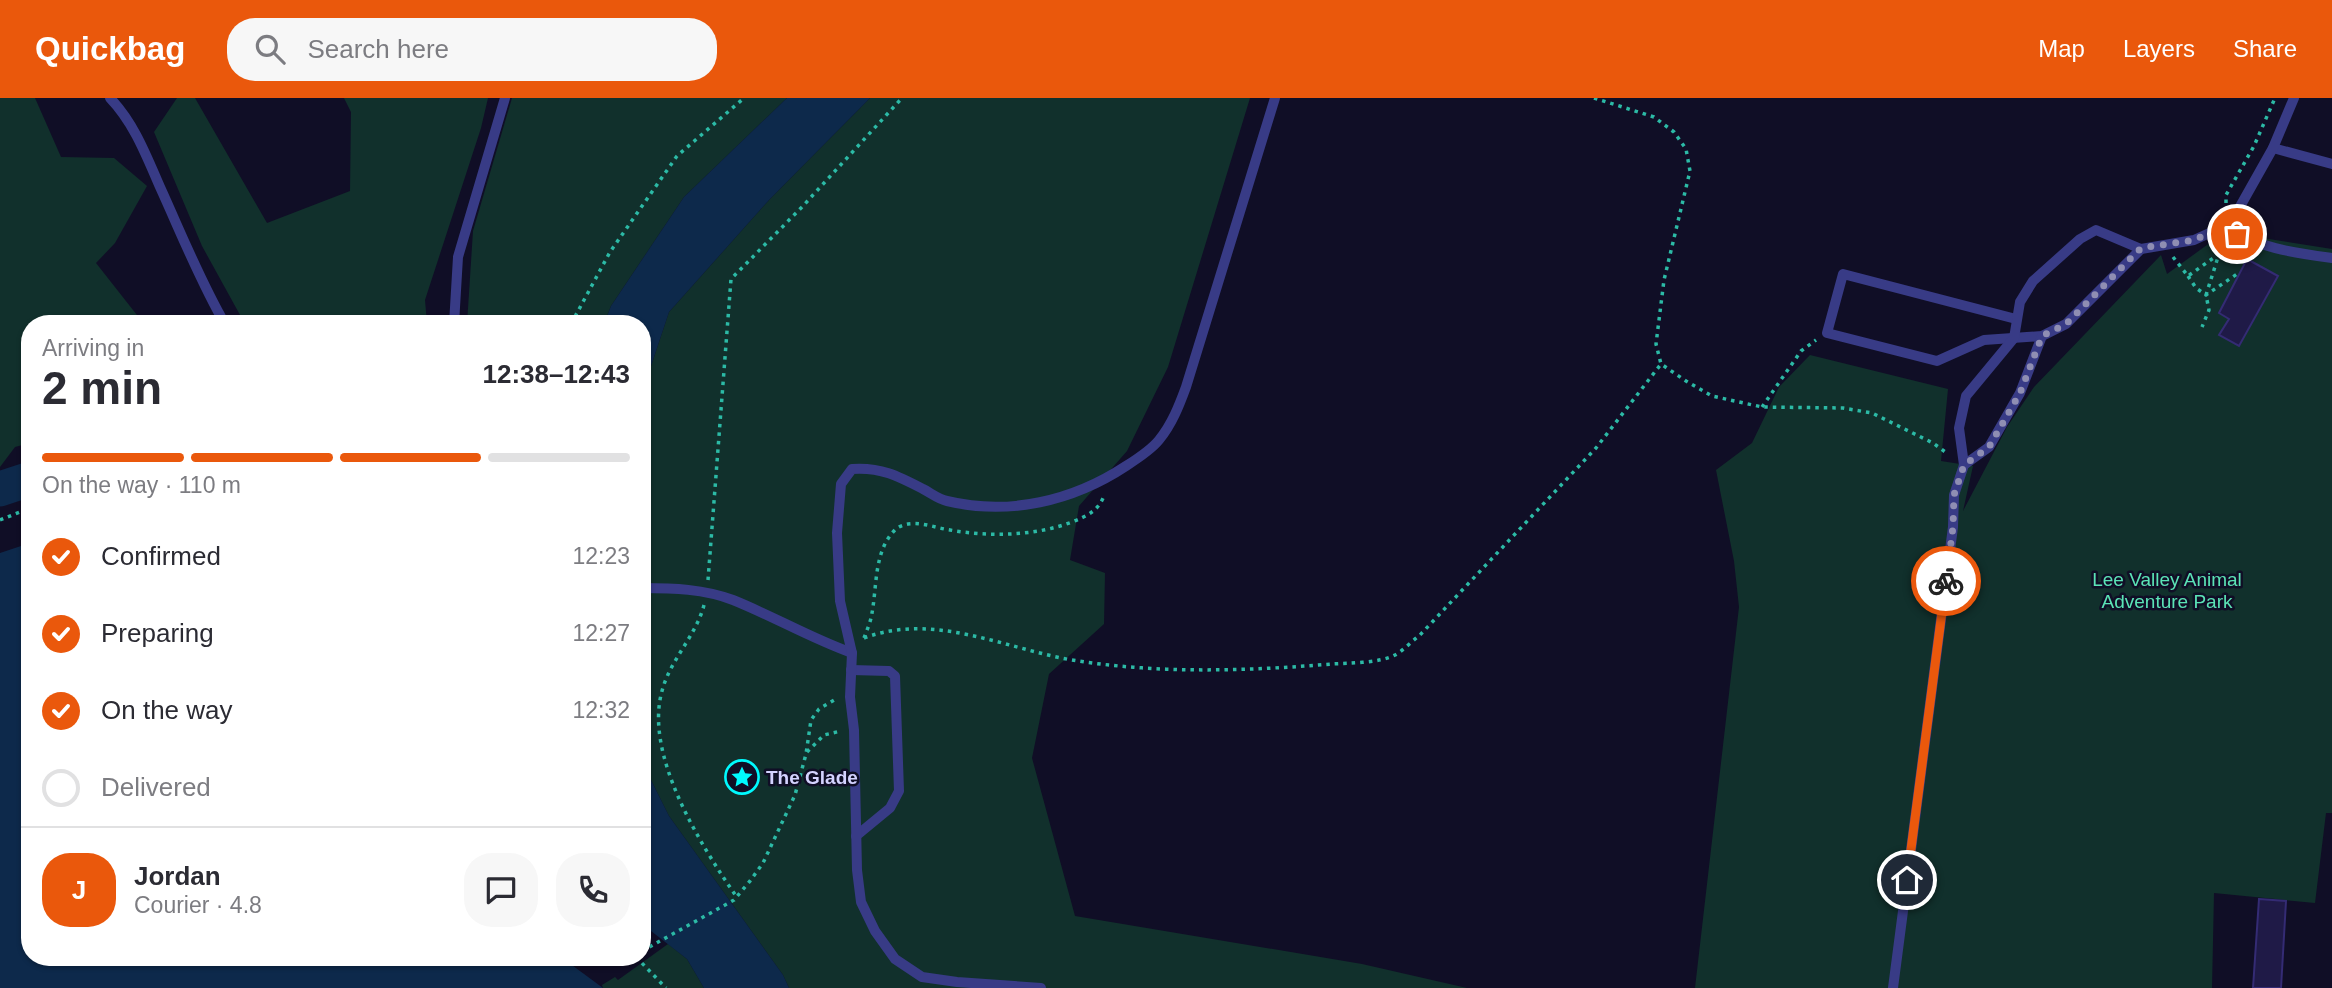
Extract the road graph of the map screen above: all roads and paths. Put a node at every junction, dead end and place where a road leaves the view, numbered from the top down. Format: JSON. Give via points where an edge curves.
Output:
{"nodes":[{"id":1,"x":110,"y":98,"type":"edge"},
{"id":2,"x":505,"y":98,"type":"edge"},
{"id":3,"x":744,"y":98,"type":"edge"},
{"id":4,"x":902,"y":98,"type":"edge"},
{"id":5,"x":1275,"y":98,"type":"edge"},
{"id":6,"x":1594,"y":98,"type":"edge"},
{"id":7,"x":2276,"y":98,"type":"edge"},
{"id":8,"x":2294,"y":98,"type":"edge"},
{"id":9,"x":2273,"y":148,"type":"junction"},
{"id":10,"x":2332,"y":164,"type":"edge"},
{"id":11,"x":2225,"y":226,"type":"junction"},
{"id":12,"x":2163,"y":245,"type":"junction"},
{"id":13,"x":2141,"y":248,"type":"junction"},
{"id":14,"x":2332,"y":258,"type":"edge"},
{"id":15,"x":2240,"y":272,"type":"dead end"},
{"id":16,"x":2188,"y":276,"type":"junction"},
{"id":17,"x":2206,"y":295,"type":"junction"},
{"id":18,"x":220,"y":315,"type":"edge"},
{"id":19,"x":455,"y":315,"type":"edge"},
{"id":20,"x":575,"y":315,"type":"edge"},
{"id":21,"x":2016,"y":318,"type":"junction"},
{"id":22,"x":2202,"y":327,"type":"dead end"},
{"id":23,"x":1827,"y":333,"type":"junction"},
{"id":24,"x":2042,"y":336,"type":"junction"},
{"id":25,"x":2014,"y":338,"type":"junction"},
{"id":26,"x":1661,"y":363,"type":"junction"},
{"id":27,"x":1762,"y":407,"type":"junction"},
{"id":28,"x":1964,"y":465,"type":"junction"},
{"id":29,"x":1111,"y":476,"type":"junction"},
{"id":30,"x":21,"y":513,"type":"edge"},
{"id":31,"x":0,"y":520,"type":"edge"},
{"id":32,"x":651,"y":588,"type":"edge"},
{"id":33,"x":707,"y":593,"type":"junction"},
{"id":34,"x":852,"y":653,"type":"junction"},
{"id":35,"x":851,"y":670,"type":"junction"},
{"id":36,"x":850,"y":697,"type":"junction"},
{"id":37,"x":854,"y":730,"type":"junction"},
{"id":38,"x":806,"y":754,"type":"junction"},
{"id":39,"x":856,"y":836,"type":"junction"},
{"id":40,"x":735,"y":898,"type":"junction"},
{"id":41,"x":651,"y":946,"type":"edge"},
{"id":42,"x":645,"y":966,"type":"edge"},
{"id":43,"x":666,"y":988,"type":"edge"},
{"id":44,"x":1041,"y":988,"type":"edge"},
{"id":45,"x":1893,"y":988,"type":"edge"}],
"edges":[{"from":1,"to":18,"type":"lane","via":[[141,142]]},
{"from":2,"to":19,"type":"lane","via":[[458,257]]},
{"from":3,"to":20,"type":"path","via":[[677,156],[610,252]]},
{"from":4,"to":33,"type":"path","via":[[731,279]]},
{"from":5,"to":29,"type":"lane","via":[[1175,415],[1159,441]]},
{"from":6,"to":26,"type":"path","via":[[1654,117],[1674,132],[1686,149],[1690,171],[1664,280],[1656,344]]},
{"from":7,"to":11,"type":"path","via":[[2226,195]]},
{"from":8,"to":9,"type":"lane"},
{"from":9,"to":10,"type":"lane"},
{"from":9,"to":11,"type":"lane"},
{"from":11,"to":12,"type":"lane","via":[[2194,240]]},
{"from":11,"to":14,"type":"lane","via":[[2284,251]]},
{"from":12,"to":13,"type":"lane"},
{"from":12,"to":16,"type":"path"},
{"from":13,"to":21,"type":"lane","via":[[2096,230],[2033,281]]},
{"from":13,"to":24,"type":"lane","via":[[2066,324]]},
{"from":15,"to":17,"type":"path"},
{"from":16,"to":17,"type":"path"},
{"from":16,"to":17,"type":"path","via":[[2219,254]]},
{"from":17,"to":22,"type":"path","via":[[2209,310]]},
{"from":21,"to":23,"type":"lane","via":[[1843,274]]},
{"from":21,"to":25,"type":"lane"},
{"from":23,"to":25,"type":"lane","via":[[1937,361],[1984,340]]},
{"from":23,"to":27,"type":"path","via":[[1801,351]]},
{"from":24,"to":25,"type":"lane"},
{"from":24,"to":28,"type":"lane","via":[[2020,393],[1989,447]]},
{"from":25,"to":28,"type":"lane","via":[[1966,396],[1959,428]]},
{"from":26,"to":27,"type":"path","via":[[1712,396]]},
{"from":26,"to":29,"type":"path","via":[[1596,448],[1420,635],[1394,656],[1264,670],[1134,668],[1072,660],[960,631],[932,628],[864,638],[883,548],[896,528],[923,524],[983,534],[1050,529],[1088,516],[1099,507]]},
{"from":27,"to":28,"type":"path","via":[[1872,413],[1933,443]]},
{"from":28,"to":45,"type":"lane","via":[[1954,495]]},
{"from":29,"to":34,"type":"lane","via":[[1058,499],[1003,507],[942,500],[898,476],[873,468],[852,469],[841,484],[837,533],[840,601]]},
{"from":30,"to":31,"type":"path"},
{"from":32,"to":33,"type":"lane"},
{"from":33,"to":34,"type":"lane","via":[[732,599]]},
{"from":33,"to":40,"type":"path","via":[[699,622],[663,687],[658,710],[660,739],[682,802]]},
{"from":34,"to":35,"type":"lane"},
{"from":35,"to":36,"type":"lane"},
{"from":35,"to":39,"type":"lane","via":[[889,671],[895,676],[899,791],[890,808]]},
{"from":36,"to":37,"type":"lane"},
{"from":36,"to":38,"type":"path","via":[[831,700],[818,709],[811,720]]},
{"from":37,"to":38,"type":"path","via":[[824,735]]},
{"from":37,"to":39,"type":"lane"},
{"from":38,"to":40,"type":"path","via":[[795,795],[774,842]]},
{"from":39,"to":44,"type":"lane","via":[[861,902],[895,959],[922,977]]},
{"from":40,"to":41,"type":"path"},
{"from":42,"to":43,"type":"path"}]}
